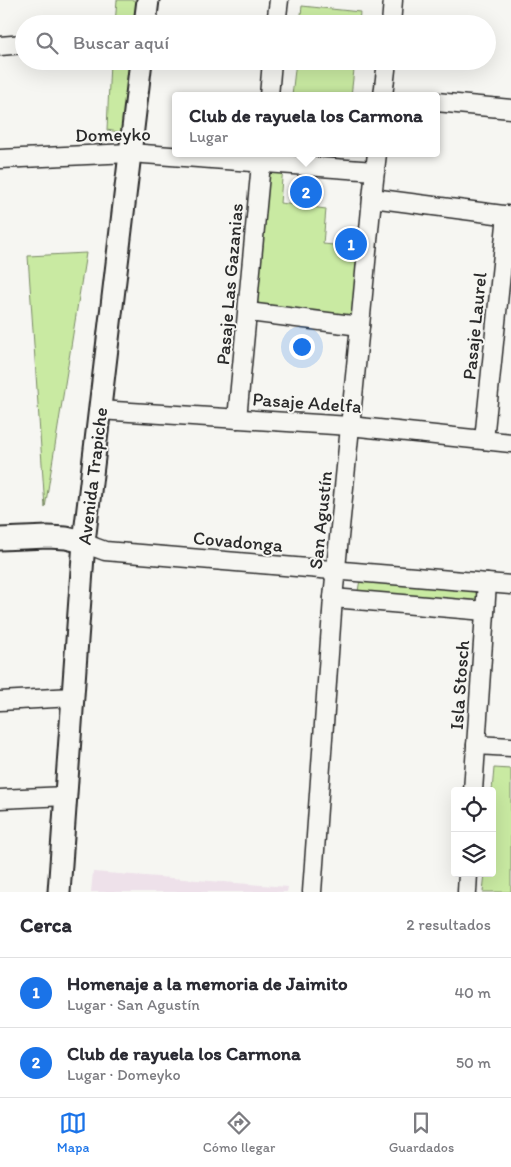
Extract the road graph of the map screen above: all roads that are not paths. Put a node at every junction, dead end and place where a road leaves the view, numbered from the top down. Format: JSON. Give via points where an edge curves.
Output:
{"nodes":[{"id":1,"x":148,"y":0,"type":"edge"},
{"id":2,"x":279,"y":0,"type":"edge"},
{"id":3,"x":393,"y":0,"type":"edge"},
{"id":4,"x":146,"y":15,"type":"edge"},
{"id":5,"x":277,"y":15,"type":"edge"},
{"id":6,"x":392,"y":15,"type":"edge"},
{"id":7,"x":15,"y":45,"type":"edge"},
{"id":8,"x":0,"y":46,"type":"edge"},
{"id":9,"x":140,"y":70,"type":"edge"},
{"id":10,"x":271,"y":70,"type":"edge"},
{"id":11,"x":386,"y":70,"type":"edge"},
{"id":12,"x":269,"y":92,"type":"edge"},
{"id":13,"x":383,"y":92,"type":"edge"},
{"id":14,"x":440,"y":102,"type":"edge"},
{"id":15,"x":511,"y":105,"type":"edge"},
{"id":16,"x":511,"y":109,"type":"edge"},
{"id":17,"x":130,"y":153,"type":"junction"},
{"id":18,"x":172,"y":155,"type":"edge"},
{"id":19,"x":236,"y":157,"type":"edge"},
{"id":20,"x":262,"y":158,"type":"edge"},
{"id":21,"x":0,"y":159,"type":"edge"},
{"id":22,"x":376,"y":162,"type":"edge"},
{"id":23,"x":372,"y":198,"type":"junction"},
{"id":24,"x":509,"y":216,"type":"edge"},
{"id":25,"x":248,"y":312,"type":"junction"},
{"id":26,"x":360,"y":326,"type":"junction"},
{"id":27,"x":99,"y":410,"type":"junction"},
{"id":28,"x":237,"y":419,"type":"junction"},
{"id":29,"x":350,"y":426,"type":"junction"},
{"id":30,"x":484,"y":440,"type":"junction"},
{"id":31,"x":511,"y":443,"type":"edge"},
{"id":32,"x":0,"y":539,"type":"edge"},
{"id":33,"x":84,"y":542,"type":"junction"},
{"id":34,"x":336,"y":570,"type":"junction"},
{"id":35,"x":487,"y":583,"type":"junction"},
{"id":36,"x":511,"y":585,"type":"edge"},
{"id":37,"x":333,"y":598,"type":"junction"},
{"id":38,"x":485,"y":610,"type":"junction"},
{"id":39,"x":73,"y":697,"type":"junction"},
{"id":40,"x":0,"y":701,"type":"edge"},
{"id":41,"x":476,"y":745,"type":"junction"},
{"id":42,"x":511,"y":747,"type":"edge"},
{"id":43,"x":473,"y":787,"type":"edge"},
{"id":44,"x":66,"y":796,"type":"junction"},
{"id":45,"x":0,"y":799,"type":"edge"},
{"id":46,"x":468,"y":877,"type":"edge"},
{"id":47,"x":59,"y":892,"type":"edge"},
{"id":48,"x":312,"y":892,"type":"edge"},
{"id":49,"x":466,"y":892,"type":"edge"}],
"edges":[{"from":1,"to":4,"type":"street"},
{"from":2,"to":5,"type":"street"},
{"from":3,"to":6,"type":"street"},
{"from":7,"to":8,"type":"street"},
{"from":9,"to":17,"type":"street","name":"Avenida Trapiche"},
{"from":10,"to":12,"type":"street"},
{"from":11,"to":13,"type":"street"},
{"from":14,"to":16,"type":"street"},
{"from":15,"to":16,"type":"street"},
{"from":17,"to":18,"type":"street","name":"Domeyko"},
{"from":17,"to":21,"type":"street","name":"Domeyko"},
{"from":17,"to":27,"type":"street","name":"Avenida Trapiche"},
{"from":19,"to":20,"type":"street","name":"Domeyko"},
{"from":20,"to":22,"type":"street","name":"Domeyko"},
{"from":20,"to":25,"type":"street","name":"Pasaje Las Gazanias"},
{"from":22,"to":23,"type":"street","name":"San Agustín"},
{"from":23,"to":24,"type":"street"},
{"from":23,"to":26,"type":"street","name":"San Agustín"},
{"from":24,"to":30,"type":"street","name":"Pasaje Laurel"},
{"from":25,"to":26,"type":"street"},
{"from":25,"to":28,"type":"street","name":"Pasaje Las Gazanias"},
{"from":26,"to":29,"type":"street","name":"San Agustín"},
{"from":27,"to":28,"type":"street","name":"Pasaje Adelfa"},
{"from":27,"to":33,"type":"street","name":"Avenida Trapiche"},
{"from":28,"to":29,"type":"street","name":"Pasaje Adelfa"},
{"from":29,"to":30,"type":"street","name":"Pasaje Adelfa"},
{"from":29,"to":34,"type":"street","name":"San Agustín"},
{"from":30,"to":31,"type":"street","name":"Pasaje Adelfa"},
{"from":32,"to":33,"type":"street","via":[[66,538]]},
{"from":33,"to":34,"type":"street","name":"Covadonga","via":[[105,551]]},
{"from":33,"to":39,"type":"street","name":"Avenida Trapiche"},
{"from":34,"to":35,"type":"street","name":"Covadonga"},
{"from":34,"to":37,"type":"street","name":"San Agustín"},
{"from":35,"to":36,"type":"street","name":"Covadonga"},
{"from":35,"to":38,"type":"street","name":"Isla Stosch"},
{"from":37,"to":38,"type":"street"},
{"from":37,"to":48,"type":"street","name":"San Agustín"},
{"from":38,"to":41,"type":"street","name":"Isla Stosch"},
{"from":39,"to":40,"type":"street"},
{"from":39,"to":44,"type":"street","name":"Avenida Trapiche"},
{"from":41,"to":42,"type":"street"},
{"from":41,"to":43,"type":"street","name":"Isla Stosch"},
{"from":44,"to":45,"type":"street"},
{"from":44,"to":47,"type":"street","name":"Avenida Trapiche"},
{"from":46,"to":49,"type":"street"}]}
